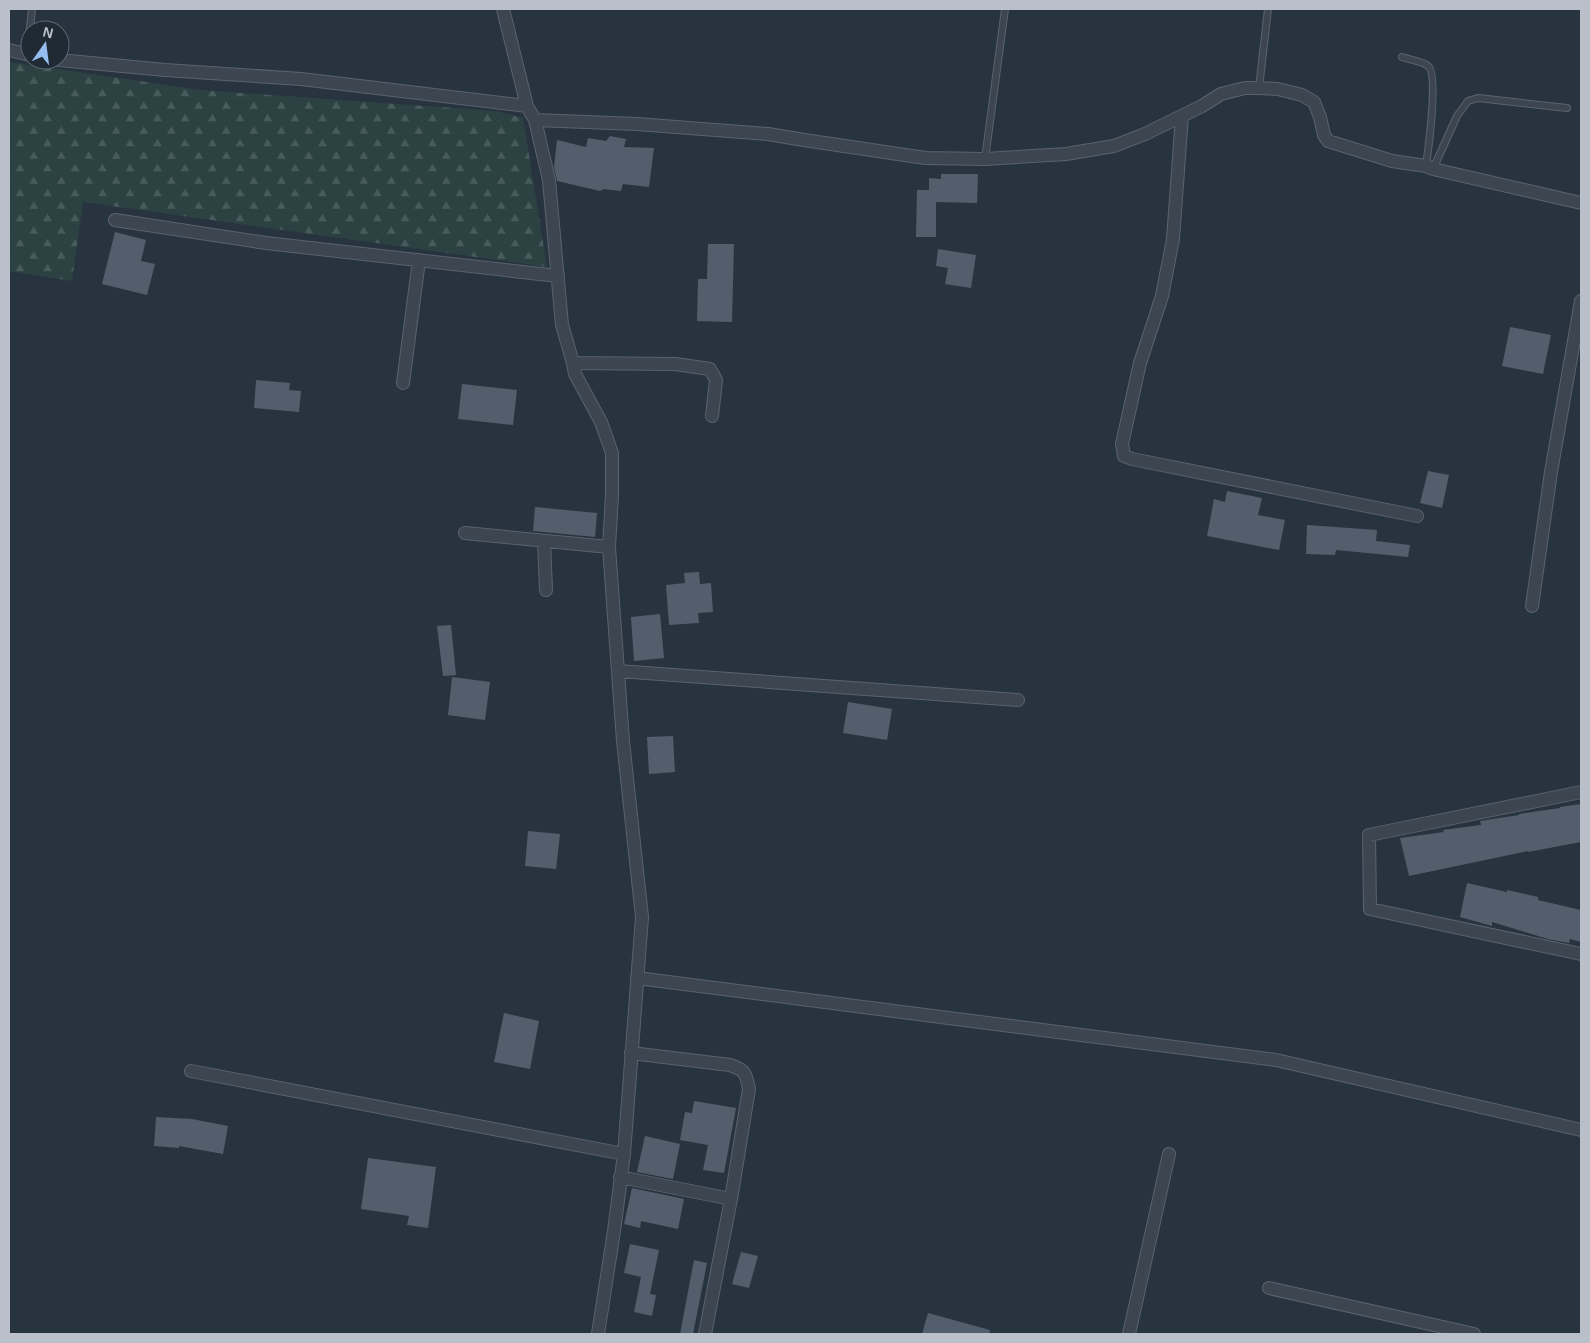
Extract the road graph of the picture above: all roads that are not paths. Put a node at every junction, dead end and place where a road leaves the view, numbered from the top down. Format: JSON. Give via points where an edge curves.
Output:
{"nodes":[{"id":1,"x":503,"y":9,"type":"edge"},
{"id":2,"x":1005,"y":9,"type":"edge"},
{"id":3,"x":1268,"y":9,"type":"edge"},
{"id":4,"x":1402,"y":57,"type":"dead end"},
{"id":5,"x":70,"y":61,"type":"edge"},
{"id":6,"x":1259,"y":88,"type":"junction"},
{"id":7,"x":527,"y":106,"type":"junction"},
{"id":8,"x":1567,"y":108,"type":"dead end"},
{"id":9,"x":1182,"y":116,"type":"junction"},
{"id":10,"x":535,"y":120,"type":"junction"},
{"id":11,"x":985,"y":159,"type":"junction"},
{"id":12,"x":1430,"y":168,"type":"junction"},
{"id":13,"x":1581,"y":203,"type":"edge"},
{"id":14,"x":115,"y":220,"type":"dead end"},
{"id":15,"x":419,"y":260,"type":"junction"},
{"id":16,"x":558,"y":276,"type":"junction"},
{"id":17,"x":1581,"y":301,"type":"edge"},
{"id":18,"x":573,"y":363,"type":"junction"},
{"id":19,"x":403,"y":383,"type":"dead end"},
{"id":20,"x":712,"y":416,"type":"dead end"},
{"id":21,"x":1417,"y":516,"type":"dead end"},
{"id":22,"x":465,"y":533,"type":"dead end"},
{"id":23,"x":544,"y":541,"type":"junction"},
{"id":24,"x":609,"y":547,"type":"junction"},
{"id":25,"x":546,"y":590,"type":"dead end"},
{"id":26,"x":1532,"y":606,"type":"dead end"},
{"id":27,"x":618,"y":671,"type":"junction"},
{"id":28,"x":1018,"y":700,"type":"dead end"},
{"id":29,"x":1581,"y":792,"type":"edge"},
{"id":30,"x":1581,"y":954,"type":"edge"},
{"id":31,"x":637,"y":978,"type":"junction"},
{"id":32,"x":631,"y":1053,"type":"junction"},
{"id":33,"x":191,"y":1072,"type":"dead end"},
{"id":34,"x":1581,"y":1130,"type":"edge"},
{"id":35,"x":624,"y":1154,"type":"junction"},
{"id":36,"x":1169,"y":1154,"type":"dead end"},
{"id":37,"x":620,"y":1177,"type":"junction"},
{"id":38,"x":731,"y":1199,"type":"junction"},
{"id":39,"x":1269,"y":1288,"type":"dead end"},
{"id":40,"x":598,"y":1334,"type":"edge"},
{"id":41,"x":705,"y":1334,"type":"edge"},
{"id":42,"x":1130,"y":1334,"type":"edge"},
{"id":43,"x":1474,"y":1334,"type":"edge"}],
"edges":[{"from":1,"to":7,"type":"street"},
{"from":2,"to":11,"type":"lane"},
{"from":3,"to":6,"type":"lane"},
{"from":4,"to":12,"type":"lane","via":[[1430,67],[1432,72]]},
{"from":5,"to":7,"type":"street","via":[[301,79]]},
{"from":6,"to":9,"type":"street","via":[[1221,94]]},
{"from":6,"to":12,"type":"street","via":[[1302,95],[1314,102],[1328,141],[1392,161]]},
{"from":7,"to":10,"type":"street"},
{"from":8,"to":12,"type":"lane","via":[[1478,98],[1468,101]]},
{"from":9,"to":11,"type":"street","via":[[1114,146],[1066,154]]},
{"from":9,"to":21,"type":"street","via":[[1173,239],[1162,296],[1140,363],[1122,444],[1124,456]]},
{"from":10,"to":11,"type":"street","via":[[768,134],[925,158]]},
{"from":10,"to":16,"type":"street","via":[[549,180]]},
{"from":12,"to":13,"type":"street"},
{"from":14,"to":15,"type":"street","via":[[266,244]]},
{"from":15,"to":16,"type":"street"},
{"from":15,"to":19,"type":"street"},
{"from":16,"to":18,"type":"street","via":[[562,325]]},
{"from":17,"to":26,"type":"street"},
{"from":18,"to":20,"type":"street","via":[[675,364],[710,369],[716,380]]},
{"from":18,"to":24,"type":"street","via":[[575,374],[601,422],[612,453]]},
{"from":22,"to":23,"type":"street"},
{"from":23,"to":24,"type":"street"},
{"from":23,"to":25,"type":"street"},
{"from":24,"to":27,"type":"street"},
{"from":27,"to":28,"type":"street"},
{"from":27,"to":31,"type":"street","via":[[642,917]]},
{"from":29,"to":30,"type":"street","via":[[1369,835],[1370,908]]},
{"from":31,"to":32,"type":"street"},
{"from":31,"to":34,"type":"street","via":[[1276,1060]]},
{"from":32,"to":35,"type":"street"},
{"from":32,"to":38,"type":"street","via":[[730,1064],[742,1069],[749,1089]]},
{"from":33,"to":35,"type":"street"},
{"from":35,"to":37,"type":"street"},
{"from":36,"to":42,"type":"street"},
{"from":37,"to":38,"type":"street"},
{"from":37,"to":40,"type":"street"},
{"from":38,"to":41,"type":"street"},
{"from":39,"to":43,"type":"street"}]}
